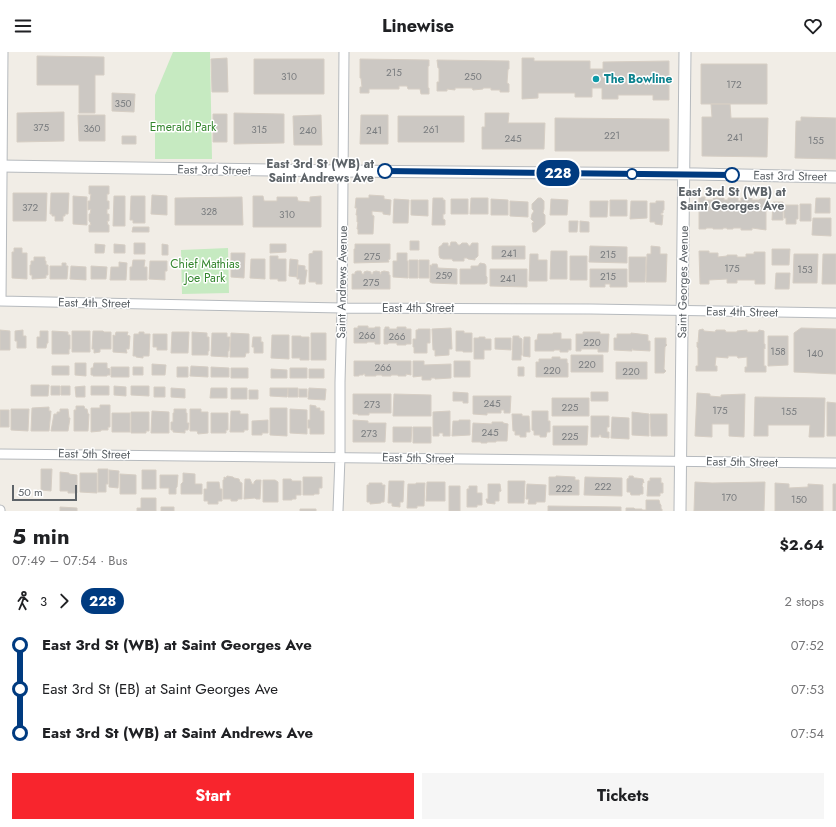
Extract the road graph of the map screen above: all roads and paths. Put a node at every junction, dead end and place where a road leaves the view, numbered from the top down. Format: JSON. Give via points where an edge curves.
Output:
{"nodes":[{"id":1,"x":3,"y":52,"type":"edge"},
{"id":2,"x":344,"y":52,"type":"edge"},
{"id":3,"x":685,"y":52,"type":"edge"},
{"id":4,"x":1,"y":166,"type":"edge"},
{"id":5,"x":344,"y":171,"type":"junction"},
{"id":6,"x":684,"y":174,"type":"junction"},
{"id":7,"x":836,"y":177,"type":"edge"},
{"id":8,"x":1,"y":301,"type":"edge"},
{"id":9,"x":342,"y":308,"type":"junction"},
{"id":10,"x":682,"y":311,"type":"junction"},
{"id":11,"x":836,"y":313,"type":"edge"},
{"id":12,"x":0,"y":454,"type":"edge"},
{"id":13,"x":340,"y":457,"type":"junction"},
{"id":14,"x":681,"y":462,"type":"junction"},
{"id":15,"x":836,"y":463,"type":"edge"},
{"id":16,"x":338,"y":511,"type":"edge"},
{"id":17,"x":680,"y":511,"type":"edge"}],
"edges":[{"from":1,"to":4,"type":"street"},
{"from":2,"to":5,"type":"street","name":"Saint Andrews Avenue"},
{"from":3,"to":6,"type":"street","name":"Saint Georges Avenue"},
{"from":4,"to":5,"type":"street","name":"East 3rd Street"},
{"from":4,"to":8,"type":"street"},
{"from":5,"to":6,"type":"street","name":"East 3rd Street"},
{"from":5,"to":9,"type":"street","name":"Saint Andrews Avenue"},
{"from":6,"to":7,"type":"street","name":"East 3rd Street"},
{"from":6,"to":10,"type":"street","name":"Saint Georges Avenue"},
{"from":8,"to":9,"type":"street","name":"East 4th Street"},
{"from":9,"to":10,"type":"street","name":"East 4th Street"},
{"from":9,"to":13,"type":"street","name":"Saint Andrews Avenue"},
{"from":10,"to":11,"type":"street","name":"East 4th Street"},
{"from":10,"to":14,"type":"street","name":"Saint Georges Avenue"},
{"from":12,"to":13,"type":"street","name":"East 5th Street"},
{"from":13,"to":14,"type":"street","name":"East 5th Street"},
{"from":13,"to":16,"type":"street","name":"Saint Andrews Avenue"},
{"from":14,"to":15,"type":"street","name":"East 5th Street"},
{"from":14,"to":17,"type":"street","name":"Saint Georges Avenue"}]}
